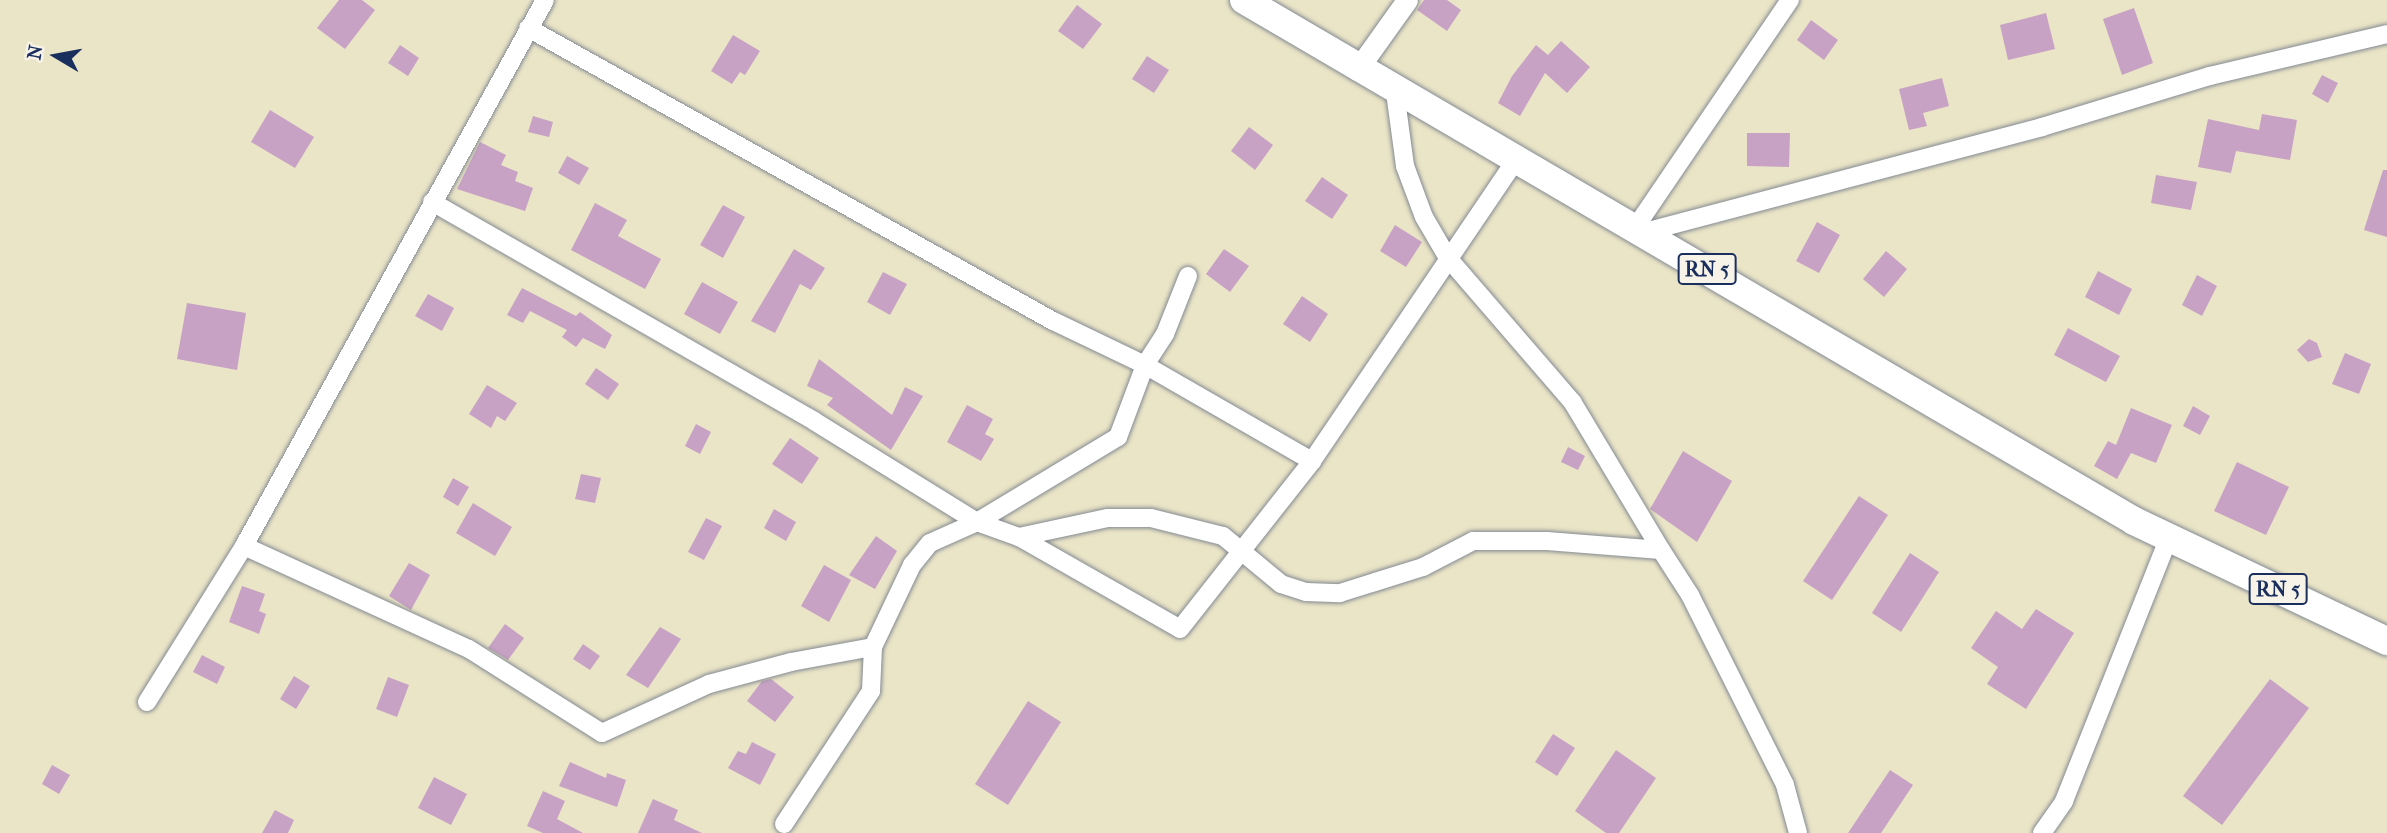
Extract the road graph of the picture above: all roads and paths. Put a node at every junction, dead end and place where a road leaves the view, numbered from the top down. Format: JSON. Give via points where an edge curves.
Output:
{"nodes":[{"id":1,"x":545,"y":0,"type":"edge"},
{"id":2,"x":1244,"y":0,"type":"edge"},
{"id":3,"x":1407,"y":0,"type":"edge"},
{"id":4,"x":1790,"y":0,"type":"edge"},
{"id":5,"x":528,"y":28,"type":"junction"},
{"id":6,"x":2387,"y":34,"type":"edge"},
{"id":7,"x":1357,"y":70,"type":"junction"},
{"id":8,"x":1395,"y":92,"type":"junction"},
{"id":9,"x":1516,"y":160,"type":"junction"},
{"id":10,"x":432,"y":202,"type":"junction"},
{"id":11,"x":1640,"y":230,"type":"junction"},
{"id":12,"x":1448,"y":258,"type":"junction"},
{"id":13,"x":1188,"y":276,"type":"dead end"},
{"id":14,"x":1145,"y":365,"type":"junction"},
{"id":15,"x":1312,"y":461,"type":"junction"},
{"id":16,"x":977,"y":523,"type":"junction"},
{"id":17,"x":1019,"y":537,"type":"junction"},
{"id":18,"x":2169,"y":537,"type":"junction"},
{"id":19,"x":244,"y":546,"type":"junction"},
{"id":20,"x":1661,"y":550,"type":"junction"},
{"id":21,"x":1241,"y":551,"type":"junction"},
{"id":22,"x":2387,"y":641,"type":"edge"},
{"id":23,"x":873,"y":647,"type":"junction"},
{"id":24,"x":147,"y":702,"type":"dead end"},
{"id":25,"x":784,"y":824,"type":"dead end"},
{"id":26,"x":1798,"y":833,"type":"edge"},
{"id":27,"x":2042,"y":833,"type":"edge"}],
"edges":[{"from":1,"to":5,"type":"street"},
{"from":2,"to":7,"type":"main road","number":"RN 5"},
{"from":3,"to":7,"type":"street"},
{"from":4,"to":11,"type":"street"},
{"from":5,"to":10,"type":"street"},
{"from":5,"to":14,"type":"street","via":[[1053,321]]},
{"from":6,"to":11,"type":"street","via":[[2210,76],[2042,127]]},
{"from":7,"to":8,"type":"main road","number":"RN 5"},
{"from":8,"to":9,"type":"main road","number":"RN 5"},
{"from":8,"to":12,"type":"street","via":[[1405,166],[1424,217]]},
{"from":9,"to":11,"type":"main road","number":"RN 5"},
{"from":9,"to":12,"type":"street"},
{"from":10,"to":16,"type":"street","via":[[814,421]]},
{"from":10,"to":19,"type":"street"},
{"from":11,"to":18,"type":"main road","number":"RN 5"},
{"from":12,"to":15,"type":"street"},
{"from":12,"to":20,"type":"street","via":[[1573,403]]},
{"from":13,"to":14,"type":"street","via":[[1165,334]]},
{"from":14,"to":15,"type":"street"},
{"from":14,"to":16,"type":"street","via":[[1118,437]]},
{"from":15,"to":21,"type":"street"},
{"from":16,"to":17,"type":"street"},
{"from":16,"to":23,"type":"street","via":[[930,543],[924,550],[912,565]]},
{"from":17,"to":21,"type":"street","via":[[1108,518],[1151,518],[1223,536]]},
{"from":17,"to":21,"type":"street","via":[[1180,629]]},
{"from":18,"to":22,"type":"main road","number":"RN 5"},
{"from":18,"to":27,"type":"street","via":[[2064,801]]},
{"from":19,"to":23,"type":"street","via":[[469,649],[602,733],[709,684]]},
{"from":19,"to":24,"type":"street"},
{"from":20,"to":21,"type":"street","via":[[1547,541],[1473,541],[1423,567],[1339,593],[1306,592],[1281,584]]},
{"from":20,"to":26,"type":"street","via":[[1690,594],[1785,785]]},
{"from":23,"to":25,"type":"street","via":[[871,691]]}]}
